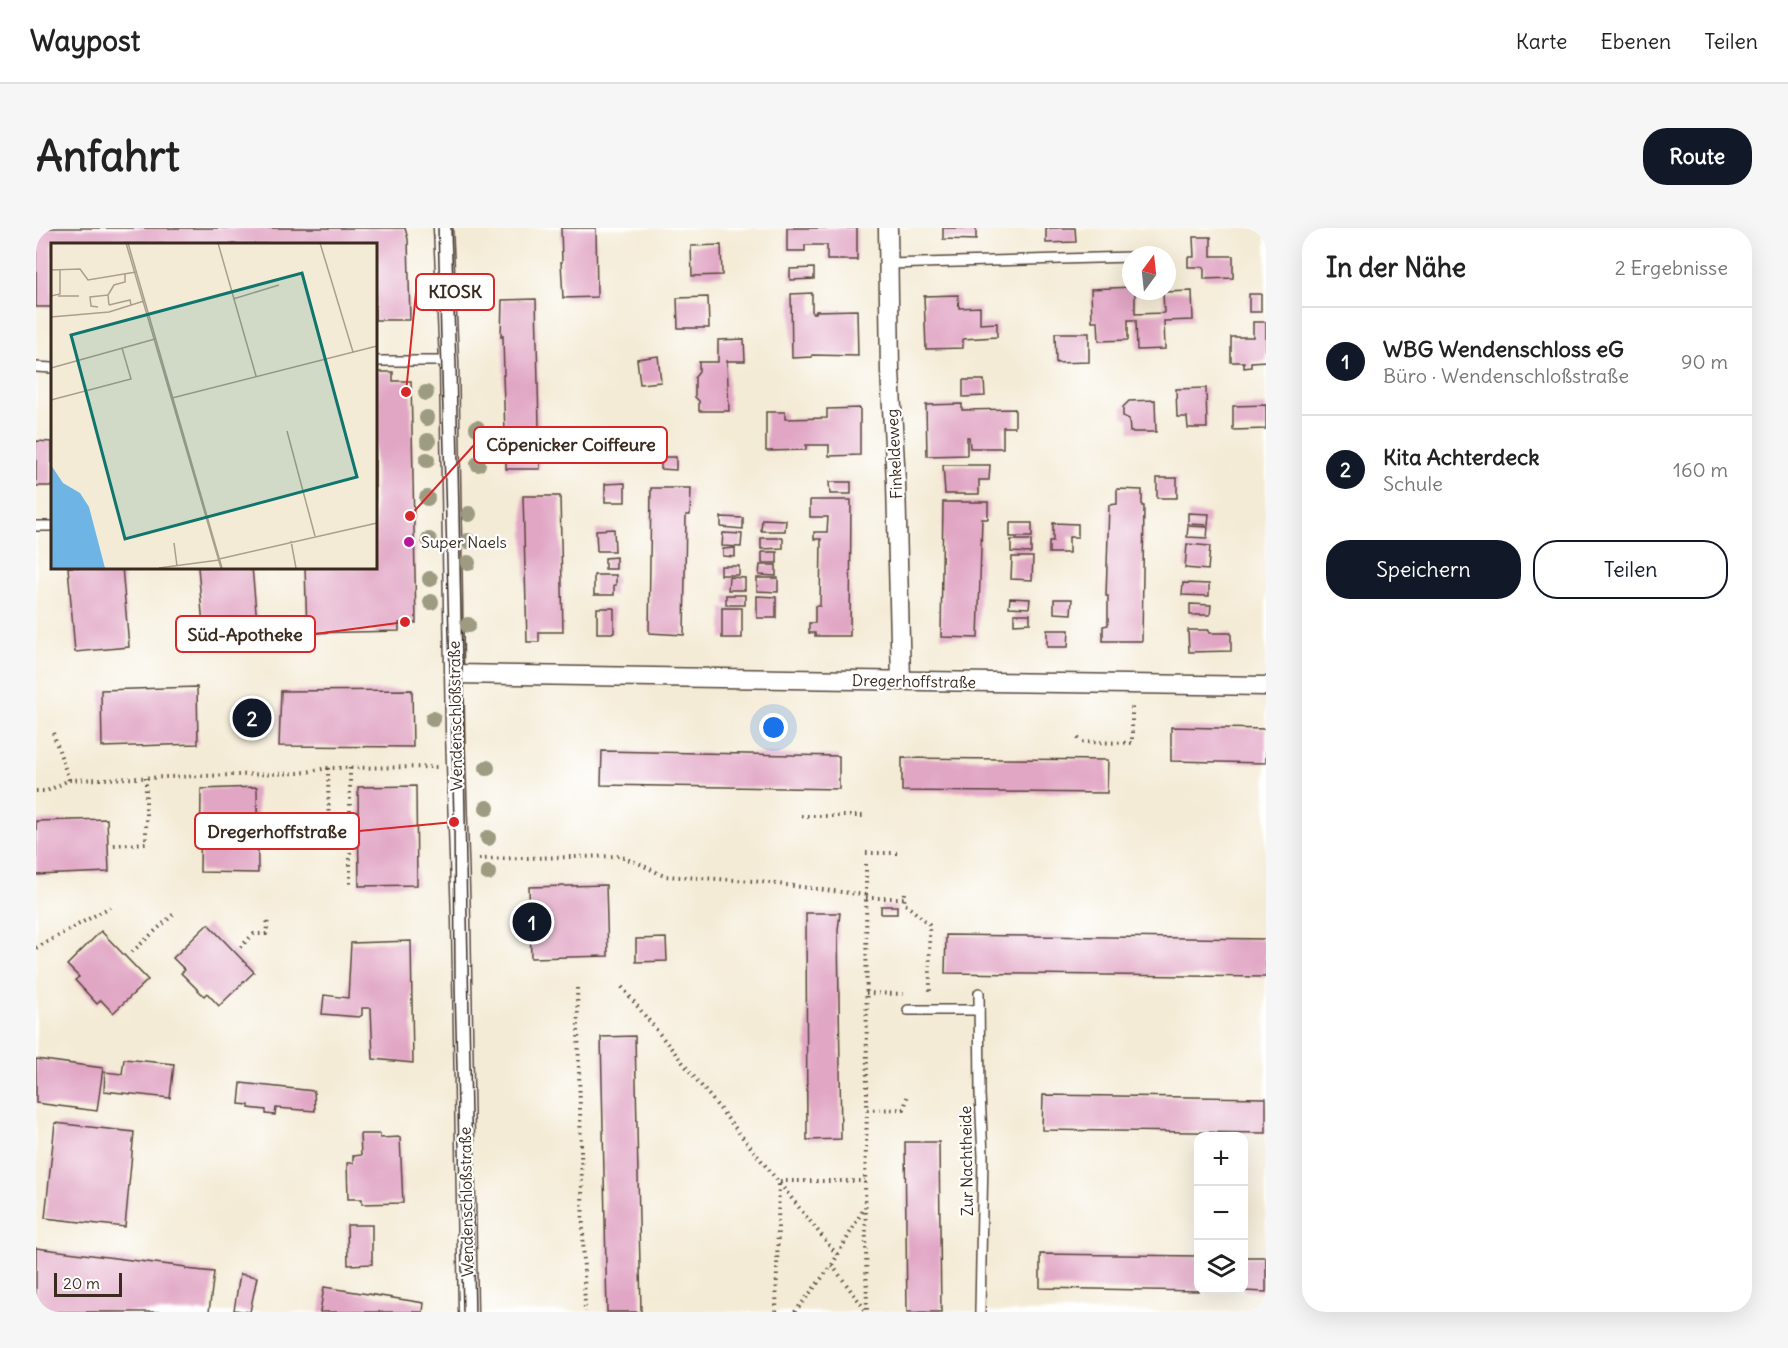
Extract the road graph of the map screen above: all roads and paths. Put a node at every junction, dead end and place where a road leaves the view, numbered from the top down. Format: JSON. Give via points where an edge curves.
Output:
{"nodes":[{"id":1,"x":443,"y":228,"type":"edge"},
{"id":2,"x":888,"y":228,"type":"edge"},
{"id":3,"x":1122,"y":257,"type":"edge"},
{"id":4,"x":888,"y":264,"type":"junction"},
{"id":5,"x":376,"y":361,"type":"edge"},
{"id":6,"x":449,"y":361,"type":"junction"},
{"id":7,"x":36,"y":367,"type":"edge"},
{"id":8,"x":51,"y":368,"type":"edge"},
{"id":9,"x":454,"y":674,"type":"junction"},
{"id":10,"x":901,"y":681,"type":"junction"},
{"id":11,"x":1132,"y":684,"type":"junction"},
{"id":12,"x":1266,"y":686,"type":"edge"},
{"id":13,"x":53,"y":733,"type":"dead end"},
{"id":14,"x":1077,"y":738,"type":"dead end"},
{"id":15,"x":456,"y":767,"type":"junction"},
{"id":16,"x":328,"y":768,"type":"junction"},
{"id":17,"x":350,"y":768,"type":"junction"},
{"id":18,"x":146,"y":778,"type":"junction"},
{"id":19,"x":69,"y":780,"type":"junction"},
{"id":20,"x":36,"y":791,"type":"edge"},
{"id":21,"x":801,"y":816,"type":"dead end"},
{"id":22,"x":867,"y":816,"type":"dead end"},
{"id":23,"x":114,"y":845,"type":"dead end"},
{"id":24,"x":329,"y":852,"type":"dead end"},
{"id":25,"x":897,"y":853,"type":"dead end"},
{"id":26,"x":866,"y":854,"type":"dead end"},
{"id":27,"x":477,"y":859,"type":"dead end"},
{"id":28,"x":866,"y":864,"type":"dead end"},
{"id":29,"x":350,"y":886,"type":"dead end"},
{"id":30,"x":866,"y":897,"type":"junction"},
{"id":31,"x":110,"y":907,"type":"dead end"},
{"id":32,"x":176,"y":912,"type":"dead end"},
{"id":33,"x":268,"y":918,"type":"dead end"},
{"id":34,"x":240,"y":947,"type":"dead end"},
{"id":35,"x":36,"y":948,"type":"edge"},
{"id":36,"x":132,"y":952,"type":"dead end"},
{"id":37,"x":622,"y":987,"type":"dead end"},
{"id":38,"x":577,"y":988,"type":"dead end"},
{"id":39,"x":930,"y":993,"type":"dead end"},
{"id":40,"x":979,"y":993,"type":"dead end"},
{"id":41,"x":908,"y":1010,"type":"dead end"},
{"id":42,"x":979,"y":1010,"type":"junction"},
{"id":43,"x":908,"y":1094,"type":"dead end"},
{"id":44,"x":867,"y":1110,"type":"junction"},
{"id":45,"x":779,"y":1181,"type":"junction"},
{"id":46,"x":865,"y":1181,"type":"junction"},
{"id":47,"x":866,"y":1206,"type":"junction"},
{"id":48,"x":838,"y":1256,"type":"junction"},
{"id":49,"x":832,"y":1265,"type":"junction"},
{"id":50,"x":468,"y":1312,"type":"edge"},
{"id":51,"x":585,"y":1312,"type":"edge"},
{"id":52,"x":776,"y":1312,"type":"edge"},
{"id":53,"x":795,"y":1312,"type":"edge"},
{"id":54,"x":867,"y":1312,"type":"edge"},
{"id":55,"x":980,"y":1312,"type":"edge"}],
"edges":[{"from":1,"to":6,"type":"street","name":"Wendenschloßstraße"},
{"from":2,"to":4,"type":"street","name":"Finkeldeweg"},
{"from":3,"to":4,"type":"lane"},
{"from":4,"to":10,"type":"street","name":"Finkeldeweg"},
{"from":5,"to":6,"type":"lane"},
{"from":6,"to":9,"type":"street","name":"Wendenschloßstraße"},
{"from":7,"to":8,"type":"lane"},
{"from":9,"to":10,"type":"street","name":"Dregerhoffstraße"},
{"from":9,"to":15,"type":"street","name":"Wendenschloßstraße"},
{"from":10,"to":11,"type":"street","name":"Dregerhoffstraße"},
{"from":11,"to":12,"type":"street","name":"Dregerhoffstraße"},
{"from":11,"to":14,"type":"path","via":[[1132,743],[1081,742]]},
{"from":13,"to":19,"type":"path"},
{"from":15,"to":17,"type":"path"},
{"from":15,"to":50,"type":"street","name":"Wendenschloßstraße"},
{"from":16,"to":17,"type":"path"},
{"from":16,"to":18,"type":"path","via":[[301,773]]},
{"from":16,"to":24,"type":"path"},
{"from":17,"to":29,"type":"path"},
{"from":18,"to":19,"type":"path"},
{"from":18,"to":23,"type":"path","via":[[146,843]]},
{"from":19,"to":20,"type":"path","via":[[47,791]]},
{"from":21,"to":22,"type":"path"},
{"from":25,"to":26,"type":"path"},
{"from":27,"to":30,"type":"path","via":[[619,856],[664,876],[753,881]]},
{"from":28,"to":30,"type":"path"},
{"from":30,"to":39,"type":"path","via":[[905,896],[904,903],[929,924]]},
{"from":30,"to":44,"type":"path"},
{"from":31,"to":35,"type":"path"},
{"from":32,"to":36,"type":"path"},
{"from":33,"to":34,"type":"path","via":[[266,934],[254,934]]},
{"from":37,"to":45,"type":"path"},
{"from":38,"to":51,"type":"path"},
{"from":40,"to":42,"type":"lane","name":"Zur Nachtheide"},
{"from":41,"to":42,"type":"lane"},
{"from":42,"to":55,"type":"lane","name":"Zur Nachtheide","via":[[983,1156]]},
{"from":43,"to":44,"type":"path","via":[[904,1109]]},
{"from":44,"to":46,"type":"path"},
{"from":45,"to":46,"type":"path"},
{"from":45,"to":48,"type":"path"},
{"from":45,"to":52,"type":"path"},
{"from":46,"to":47,"type":"path"},
{"from":47,"to":48,"type":"path"},
{"from":47,"to":54,"type":"path"},
{"from":48,"to":49,"type":"path"},
{"from":49,"to":53,"type":"path"},
{"from":49,"to":54,"type":"path"}]}
